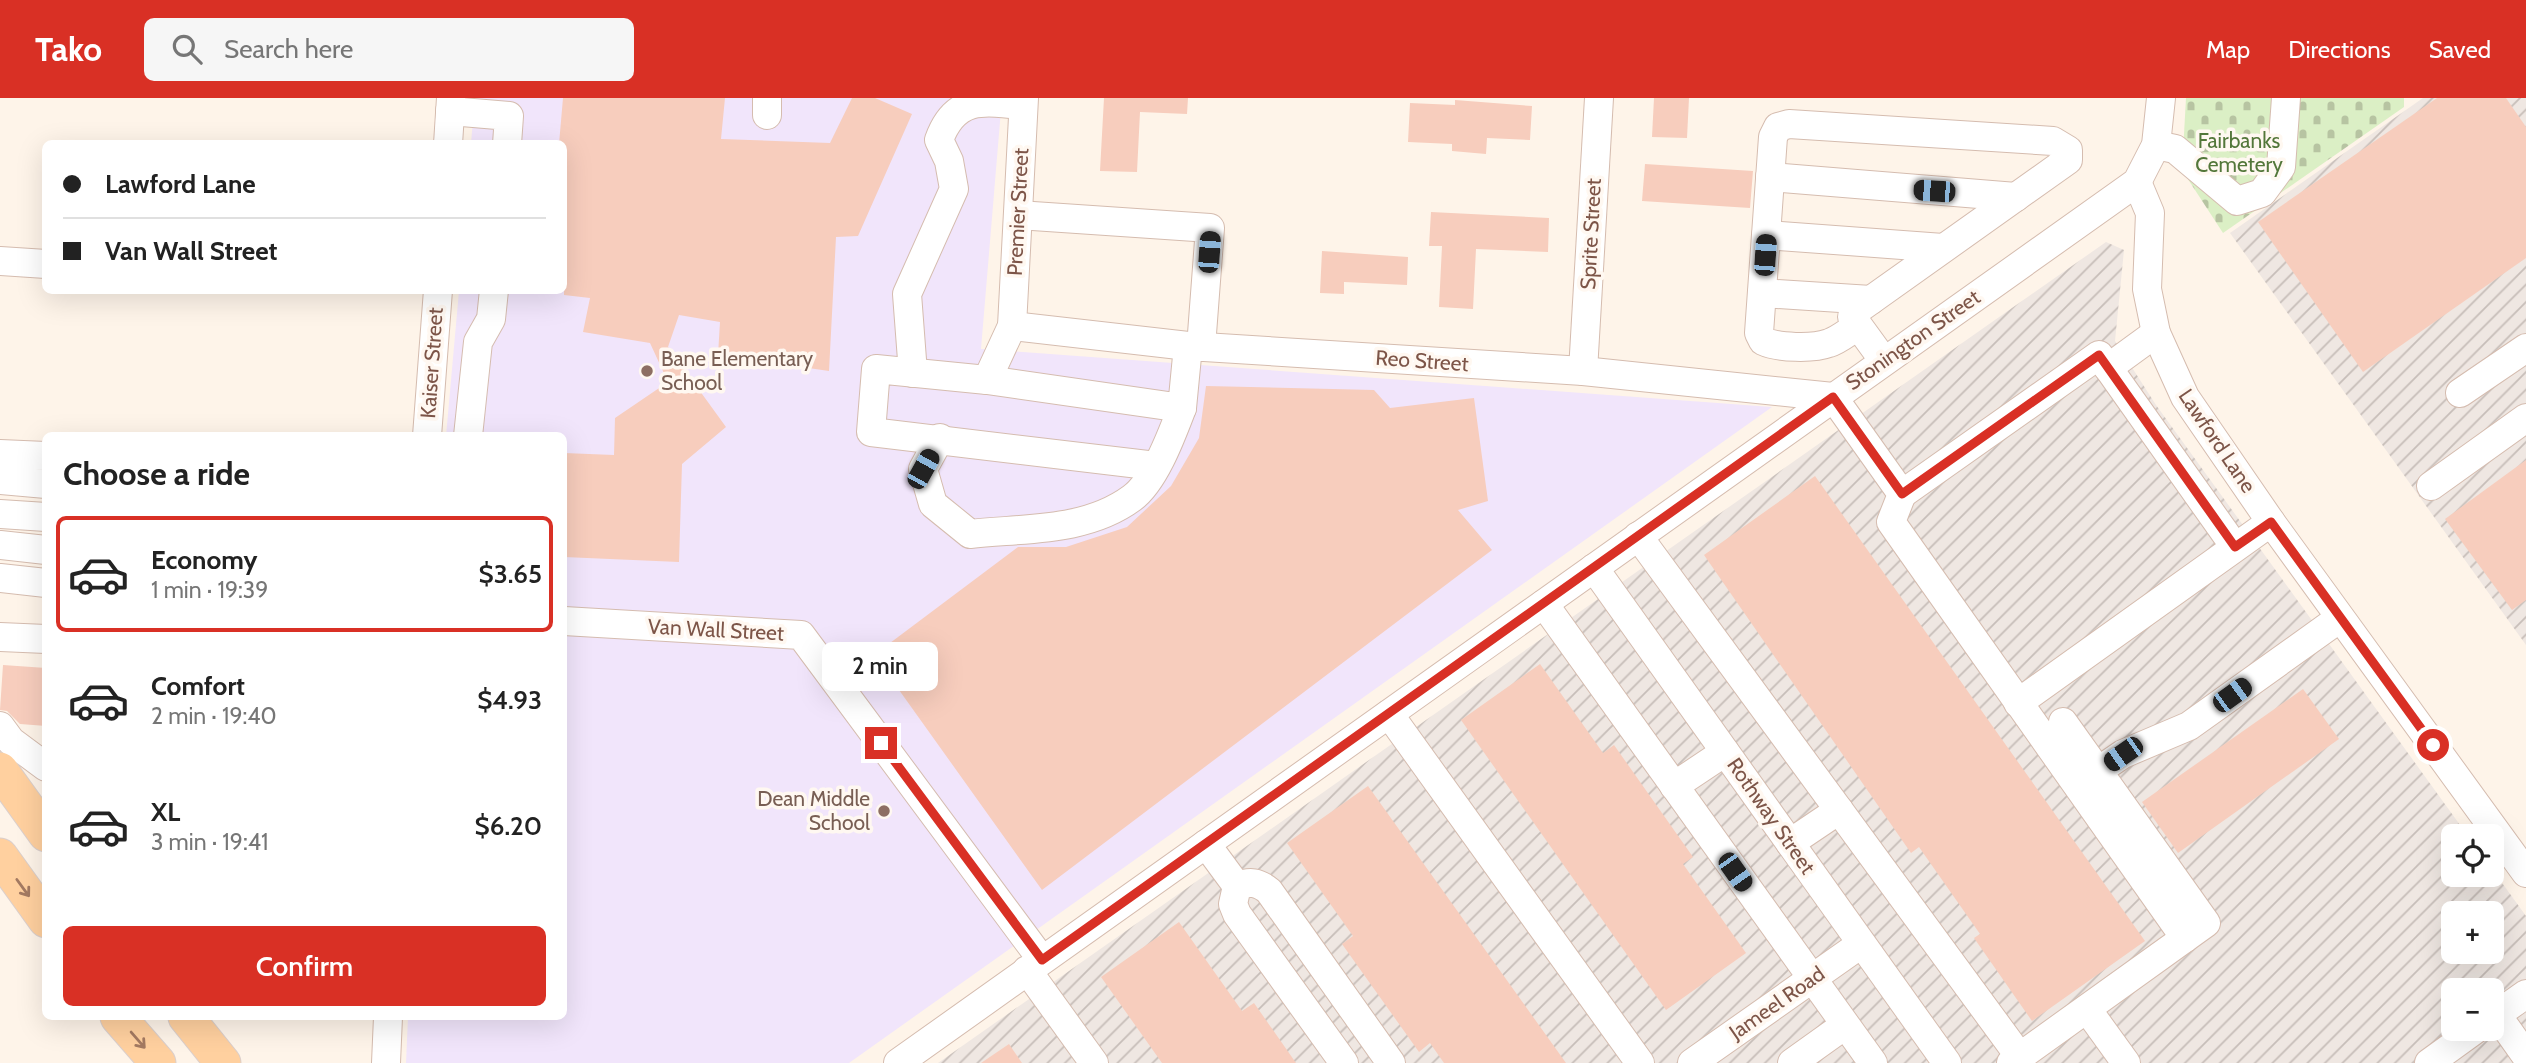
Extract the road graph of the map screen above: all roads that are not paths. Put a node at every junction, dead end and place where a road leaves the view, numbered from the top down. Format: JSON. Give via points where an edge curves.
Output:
{"nodes":[{"id":1,"x":1599,"y":98,"type":"edge"},
{"id":2,"x":2161,"y":98,"type":"edge"},
{"id":3,"x":2286,"y":98,"type":"edge"},
{"id":4,"x":1024,"y":102,"type":"edge"},
{"id":5,"x":450,"y":105,"type":"edge"},
{"id":6,"x":448,"y":140,"type":"edge"},
{"id":7,"x":507,"y":140,"type":"edge"},
{"id":8,"x":2156,"y":145,"type":"junction"},
{"id":9,"x":1770,"y":177,"type":"junction"},
{"id":10,"x":2137,"y":182,"type":"junction"},
{"id":11,"x":2016,"y":197,"type":"junction"},
{"id":12,"x":1018,"y":215,"type":"junction"},
{"id":13,"x":1766,"y":236,"type":"junction"},
{"id":14,"x":1943,"y":248,"type":"junction"},
{"id":15,"x":0,"y":261,"type":"edge"},
{"id":16,"x":42,"y":264,"type":"edge"},
{"id":17,"x":1762,"y":293,"type":"junction"},
{"id":18,"x":430,"y":294,"type":"edge"},
{"id":19,"x":494,"y":294,"type":"edge"},
{"id":20,"x":1871,"y":300,"type":"junction"},
{"id":21,"x":1012,"y":326,"type":"junction"},
{"id":22,"x":1858,"y":326,"type":"junction"},
{"id":23,"x":2156,"y":333,"type":"junction"},
{"id":24,"x":1195,"y":346,"type":"junction"},
{"id":25,"x":2526,"y":348,"type":"edge"},
{"id":26,"x":1884,"y":361,"type":"junction"},
{"id":27,"x":2108,"y":368,"type":"junction"},
{"id":28,"x":1583,"y":371,"type":"junction"},
{"id":29,"x":913,"y":373,"type":"junction"},
{"id":30,"x":987,"y":380,"type":"junction"},
{"id":31,"x":2460,"y":393,"type":"dead end"},
{"id":32,"x":1833,"y":397,"type":"junction"},
{"id":33,"x":1182,"y":408,"type":"junction"},
{"id":34,"x":2526,"y":418,"type":"edge"},
{"id":35,"x":426,"y":432,"type":"edge"},
{"id":36,"x":468,"y":432,"type":"edge"},
{"id":37,"x":940,"y":438,"type":"junction"},
{"id":38,"x":0,"y":453,"type":"edge"},
{"id":39,"x":42,"y":456,"type":"edge"},
{"id":40,"x":1156,"y":466,"type":"junction"},
{"id":41,"x":0,"y":480,"type":"edge"},
{"id":42,"x":42,"y":484,"type":"edge"},
{"id":43,"x":2431,"y":486,"type":"dead end"},
{"id":44,"x":1902,"y":494,"type":"junction"},
{"id":45,"x":0,"y":514,"type":"edge"},
{"id":46,"x":42,"y":517,"type":"edge"},
{"id":47,"x":2271,"y":522,"type":"junction"},
{"id":48,"x":1638,"y":536,"type":"junction"},
{"id":49,"x":0,"y":545,"type":"edge"},
{"id":50,"x":2235,"y":547,"type":"junction"},
{"id":51,"x":42,"y":550,"type":"edge"},
{"id":52,"x":1594,"y":569,"type":"junction"},
{"id":53,"x":0,"y":578,"type":"edge"},
{"id":54,"x":42,"y":583,"type":"edge"},
{"id":55,"x":1544,"y":604,"type":"junction"},
{"id":56,"x":2340,"y":618,"type":"junction"},
{"id":57,"x":567,"y":621,"type":"edge"},
{"id":58,"x":0,"y":637,"type":"edge"},
{"id":59,"x":42,"y":639,"type":"edge"},
{"id":60,"x":2018,"y":703,"type":"junction"},
{"id":61,"x":1389,"y":714,"type":"junction"},
{"id":62,"x":2063,"y":722,"type":"dead end"},
{"id":63,"x":0,"y":726,"type":"edge"},
{"id":64,"x":1725,"y":752,"type":"junction"},
{"id":65,"x":42,"y":764,"type":"edge"},
{"id":66,"x":0,"y":770,"type":"edge"},
{"id":67,"x":2098,"y":771,"type":"junction"},
{"id":68,"x":1674,"y":786,"type":"junction"},
{"id":69,"x":1839,"y":810,"type":"junction"},
{"id":70,"x":40,"y":827,"type":"edge"},
{"id":71,"x":1790,"y":843,"type":"junction"},
{"id":72,"x":0,"y":844,"type":"edge"},
{"id":73,"x":1206,"y":844,"type":"junction"},
{"id":74,"x":0,"y":856,"type":"edge"},
{"id":75,"x":2526,"y":873,"type":"edge"},
{"id":76,"x":1237,"y":886,"type":"junction"},
{"id":77,"x":42,"y":914,"type":"edge"},
{"id":78,"x":2185,"y":938,"type":"junction"},
{"id":79,"x":1861,"y":943,"type":"junction"},
{"id":80,"x":1034,"y":965,"type":"junction"},
{"id":81,"x":1812,"y":978,"type":"junction"},
{"id":82,"x":2526,"y":994,"type":"edge"},
{"id":83,"x":2087,"y":1009,"type":"junction"},
{"id":84,"x":2504,"y":1012,"type":"edge"},
{"id":85,"x":121,"y":1020,"type":"edge"},
{"id":86,"x":188,"y":1020,"type":"edge"},
{"id":87,"x":388,"y":1020,"type":"edge"},
{"id":88,"x":1845,"y":1025,"type":"junction"},
{"id":89,"x":2466,"y":1041,"type":"edge"},
{"id":90,"x":2493,"y":1041,"type":"edge"},
{"id":91,"x":2526,"y":1056,"type":"edge"},
{"id":92,"x":1708,"y":1059,"type":"edge"},
{"id":93,"x":2016,"y":1060,"type":"edge"},
{"id":94,"x":158,"y":1063,"type":"edge"},
{"id":95,"x":223,"y":1063,"type":"edge"},
{"id":96,"x":386,"y":1063,"type":"edge"},
{"id":97,"x":898,"y":1063,"type":"edge"},
{"id":98,"x":1094,"y":1063,"type":"edge"},
{"id":99,"x":1344,"y":1063,"type":"edge"},
{"id":100,"x":1391,"y":1063,"type":"edge"},
{"id":101,"x":1640,"y":1063,"type":"edge"},
{"id":102,"x":1792,"y":1063,"type":"edge"},
{"id":103,"x":1873,"y":1063,"type":"edge"},
{"id":104,"x":1947,"y":1063,"type":"edge"},
{"id":105,"x":2126,"y":1063,"type":"edge"},
{"id":106,"x":2429,"y":1063,"type":"edge"}],
"edges":[{"from":1,"to":28,"type":"street","name":"Sprite Street"},
{"from":2,"to":8,"type":"street","name":"Stonington Street"},
{"from":3,"to":8,"type":"street","via":[[2281,167],[2262,193],[2237,201],[2175,149]]},
{"from":4,"to":12,"type":"street","name":"Premier Street"},
{"from":4,"to":29,"type":"street","via":[[977,100],[956,109],[944,123],[939,140],[954,189],[907,294]]},
{"from":5,"to":6,"type":"street"},
{"from":5,"to":7,"type":"street","via":[[509,116]]},
{"from":8,"to":10,"type":"street","name":"Stonington Street"},
{"from":9,"to":11,"type":"street"},
{"from":9,"to":11,"type":"street","via":[[1773,137],[1778,127],[1789,124],[2053,141],[2068,150],[2068,160]]},
{"from":9,"to":13,"type":"street"},
{"from":10,"to":23,"type":"street","name":"Lawford Lane","via":[[2150,213],[2147,289]]},
{"from":10,"to":26,"type":"street","name":"Stonington Street"},
{"from":11,"to":14,"type":"street"},
{"from":12,"to":21,"type":"street","name":"Premier Street"},
{"from":12,"to":24,"type":"street","via":[[1210,228]]},
{"from":13,"to":14,"type":"street"},
{"from":13,"to":17,"type":"street"},
{"from":14,"to":20,"type":"street"},
{"from":15,"to":16,"type":"street"},
{"from":17,"to":20,"type":"street"},
{"from":17,"to":22,"type":"street","via":[[1759,333],[1770,344],[1831,343]]},
{"from":18,"to":35,"type":"street","name":"Kaiser Street"},
{"from":19,"to":36,"type":"street","via":[[491,318],[478,342]]},
{"from":20,"to":22,"type":"street","via":[[1852,317]]},
{"from":21,"to":24,"type":"street","name":"Reo Street"},
{"from":21,"to":30,"type":"street"},
{"from":22,"to":26,"type":"street"},
{"from":23,"to":27,"type":"street"},
{"from":23,"to":47,"type":"street","name":"Lawford Lane","via":[[2185,397]]},
{"from":24,"to":28,"type":"street","name":"Reo Street"},
{"from":24,"to":33,"type":"street"},
{"from":25,"to":31,"type":"street"},
{"from":26,"to":32,"type":"street","name":"Stonington Street"},
{"from":27,"to":44,"type":"street","via":[[2099,355]]},
{"from":27,"to":50,"type":"street"},
{"from":28,"to":32,"type":"street","name":"Reo Street"},
{"from":29,"to":30,"type":"street"},
{"from":29,"to":37,"type":"street","via":[[876,369],[871,432]]},
{"from":30,"to":33,"type":"street"},
{"from":32,"to":44,"type":"street"},
{"from":32,"to":48,"type":"street","name":"Stonington Street"},
{"from":33,"to":40,"type":"street"},
{"from":34,"to":43,"type":"street"},
{"from":37,"to":40,"type":"street"},
{"from":37,"to":40,"type":"street","via":[[923,469],[933,504],[970,534],[1083,523],[1134,497]]},
{"from":38,"to":39,"type":"street"},
{"from":41,"to":42,"type":"street"},
{"from":44,"to":60,"type":"street","via":[[1891,523]]},
{"from":45,"to":46,"type":"street"},
{"from":47,"to":50,"type":"street"},
{"from":47,"to":56,"type":"street","name":"Lawford Lane"},
{"from":48,"to":52,"type":"street","name":"Stonington Street"},
{"from":48,"to":69,"type":"street"},
{"from":49,"to":51,"type":"street"},
{"from":50,"to":60,"type":"street"},
{"from":52,"to":55,"type":"street","name":"Stonington Street"},
{"from":52,"to":64,"type":"street","name":"Rothway Street"},
{"from":53,"to":54,"type":"street"},
{"from":55,"to":61,"type":"street","name":"Stonington Street"},
{"from":55,"to":68,"type":"street"},
{"from":56,"to":67,"type":"street","via":[[2189,726],[2123,754]]},
{"from":56,"to":75,"type":"street","name":"Lawford Lane"},
{"from":57,"to":80,"type":"street","name":"Van Wall Street","via":[[801,635]]},
{"from":58,"to":59,"type":"street"},
{"from":60,"to":78,"type":"street"},
{"from":61,"to":73,"type":"street","name":"Stonington Street"},
{"from":61,"to":101,"type":"street"},
{"from":62,"to":67,"type":"street"},
{"from":63,"to":65,"type":"street","via":[[11,741]]},
{"from":64,"to":68,"type":"street"},
{"from":64,"to":71,"type":"street","name":"Rothway Street"},
{"from":66,"to":70,"type":"main road"},
{"from":67,"to":78,"type":"street","via":[[2206,923]]},
{"from":68,"to":81,"type":"street"},
{"from":69,"to":71,"type":"street"},
{"from":69,"to":93,"type":"street"},
{"from":70,"to":72,"type":"main road"},
{"from":71,"to":79,"type":"street","name":"Rothway Street"},
{"from":73,"to":76,"type":"street"},
{"from":73,"to":80,"type":"street","name":"Stonington Street"},
{"from":74,"to":77,"type":"main road","one_way":true},
{"from":76,"to":99,"type":"street","via":[[1233,904],[1237,914]]},
{"from":76,"to":100,"type":"street","via":[[1248,882],[1269,891]]},
{"from":78,"to":83,"type":"street"},
{"from":79,"to":81,"type":"street","name":"Jameel Road"},
{"from":79,"to":104,"type":"street","name":"Rothway Street"},
{"from":80,"to":97,"type":"street","name":"Stonington Street"},
{"from":80,"to":98,"type":"street"},
{"from":81,"to":88,"type":"street"},
{"from":81,"to":92,"type":"street","name":"Jameel Road"},
{"from":82,"to":84,"type":"street"},
{"from":83,"to":93,"type":"street"},
{"from":83,"to":105,"type":"street"},
{"from":85,"to":94,"type":"main road","one_way":true},
{"from":86,"to":95,"type":"main road"},
{"from":87,"to":96,"type":"street"},
{"from":88,"to":102,"type":"street"},
{"from":88,"to":103,"type":"street"},
{"from":89,"to":106,"type":"street"},
{"from":90,"to":91,"type":"street"}]}
